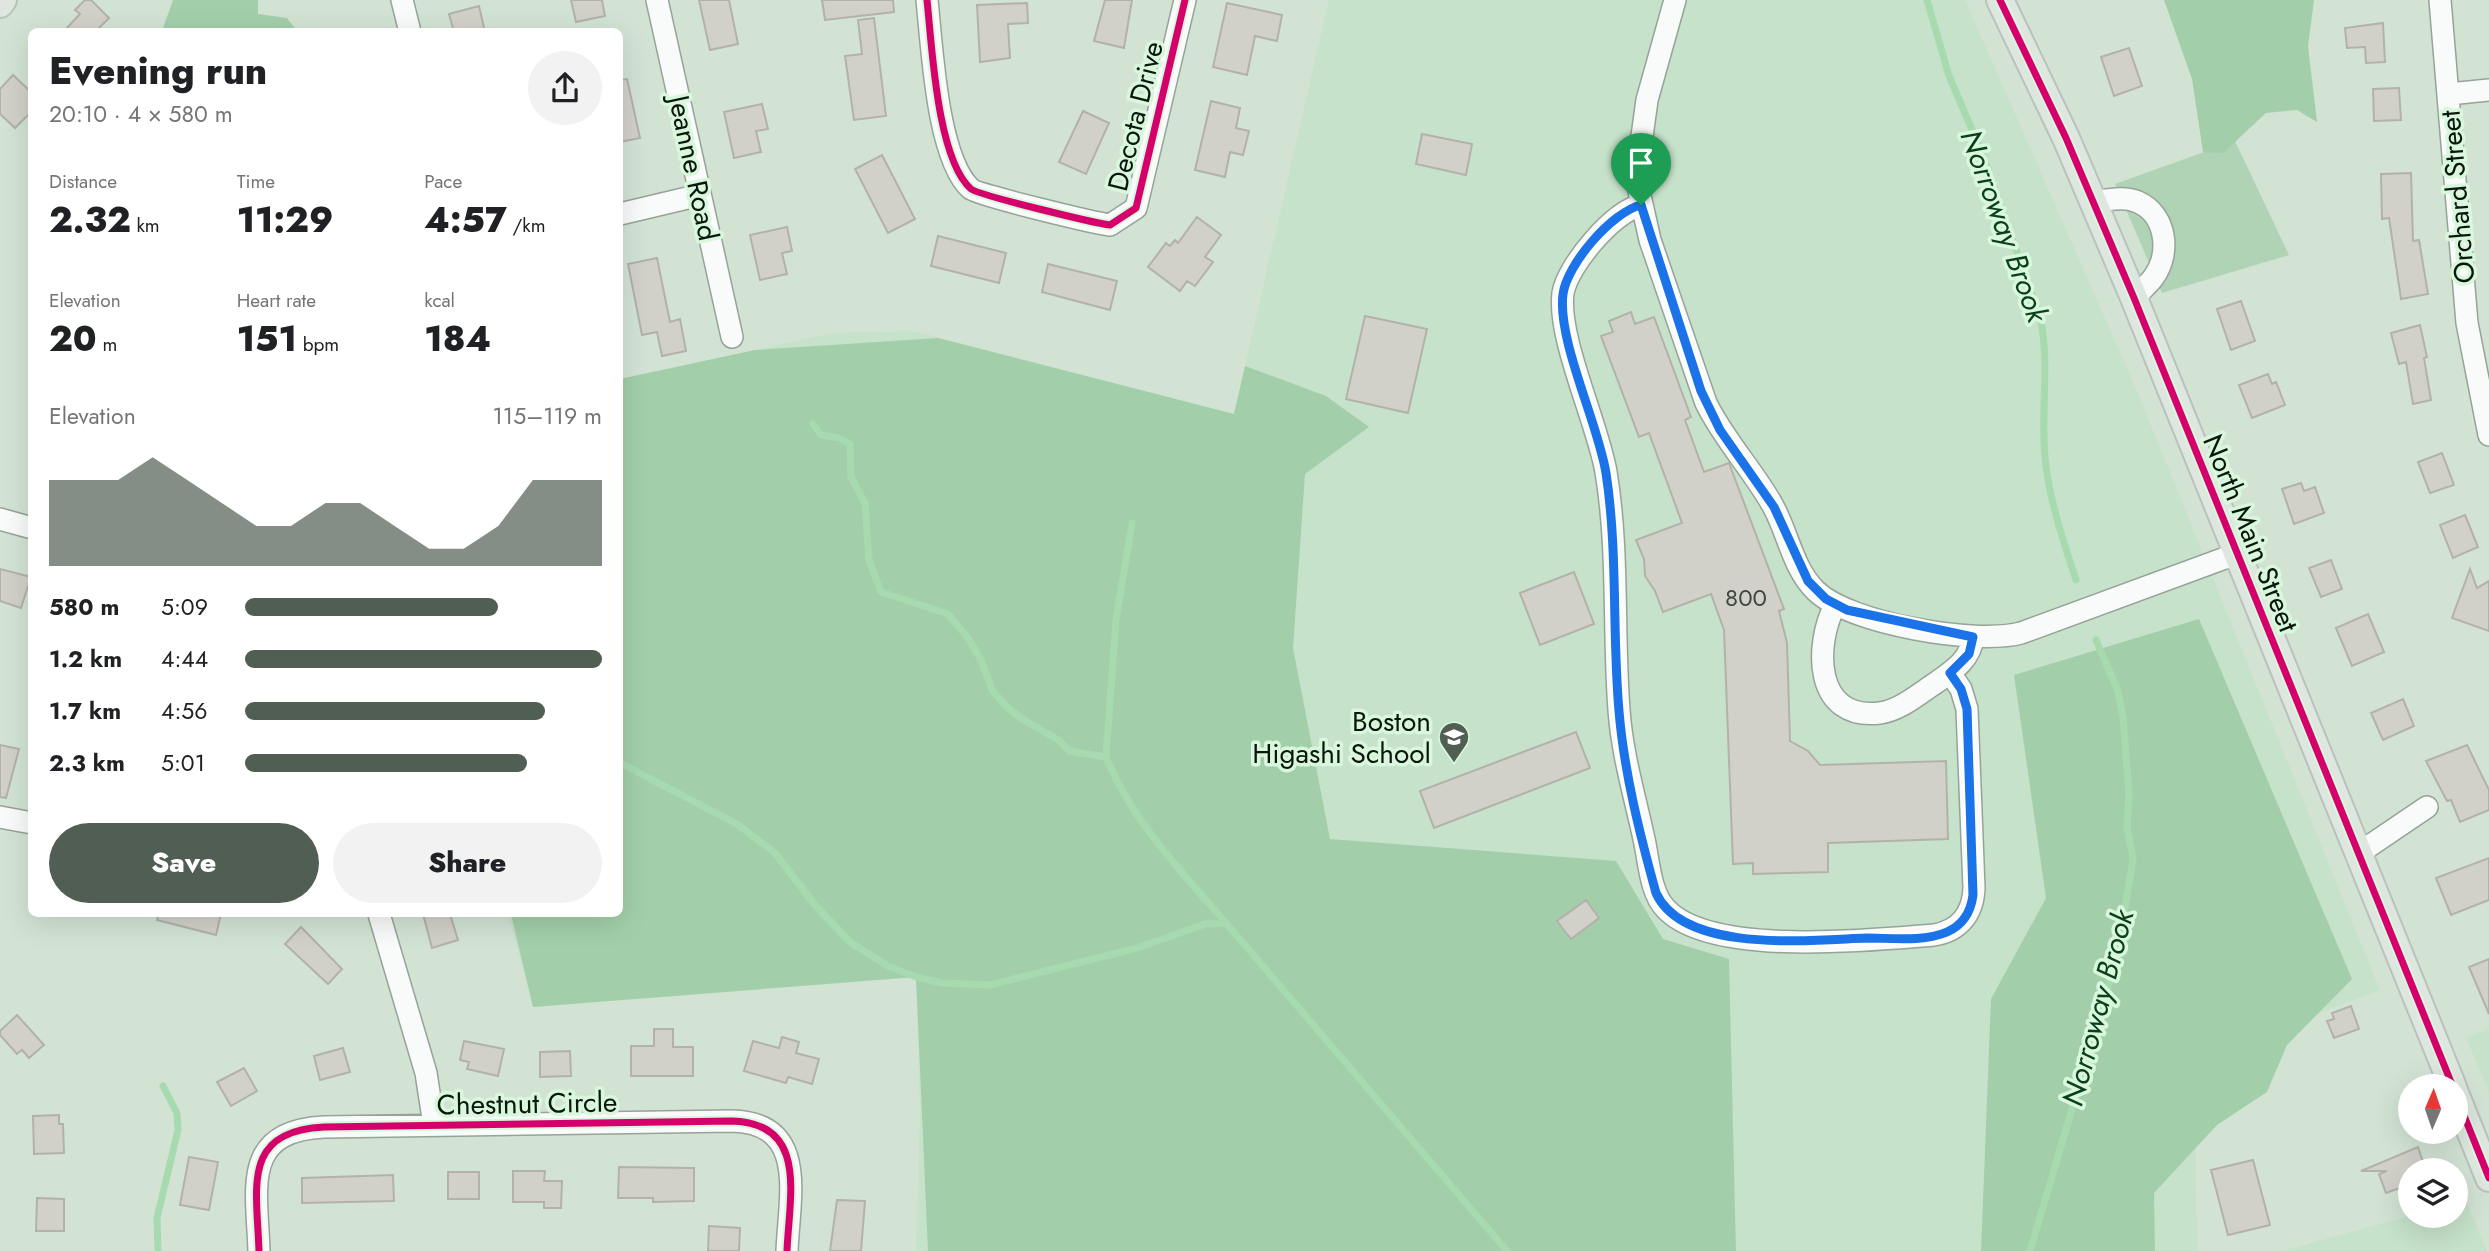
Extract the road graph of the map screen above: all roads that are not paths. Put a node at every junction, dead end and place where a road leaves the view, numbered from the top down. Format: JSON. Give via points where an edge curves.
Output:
{"nodes":[{"id":1,"x":402,"y":0,"type":"edge"},
{"id":2,"x":657,"y":0,"type":"edge"},
{"id":3,"x":927,"y":0,"type":"edge"},
{"id":4,"x":1185,"y":0,"type":"edge"},
{"id":5,"x":1675,"y":0,"type":"edge"},
{"id":6,"x":2000,"y":0,"type":"edge"},
{"id":7,"x":2440,"y":0,"type":"edge"},
{"id":8,"x":409,"y":28,"type":"edge"},
{"id":9,"x":2489,"y":90,"type":"edge"},
{"id":10,"x":2449,"y":94,"type":"junction"},
{"id":11,"x":700,"y":195,"type":"junction"},
{"id":12,"x":2094,"y":202,"type":"junction"},
{"id":13,"x":1641,"y":205,"type":"junction"},
{"id":14,"x":623,"y":213,"type":"edge"},
{"id":15,"x":2134,"y":298,"type":"junction"},
{"id":16,"x":732,"y":337,"type":"dead end"},
{"id":17,"x":2486,"y":403,"type":"edge"},
{"id":18,"x":2489,"y":435,"type":"edge"},
{"id":19,"x":0,"y":519,"type":"edge"},
{"id":20,"x":28,"y":527,"type":"edge"},
{"id":21,"x":2236,"y":554,"type":"junction"},
{"id":22,"x":1835,"y":605,"type":"junction"},
{"id":23,"x":1973,"y":637,"type":"junction"},
{"id":24,"x":1950,"y":673,"type":"junction"},
{"id":25,"x":2427,"y":807,"type":"dead end"},
{"id":26,"x":0,"y":817,"type":"edge"},
{"id":27,"x":28,"y":822,"type":"edge"},
{"id":28,"x":2359,"y":853,"type":"junction"},
{"id":29,"x":380,"y":917,"type":"edge"},
{"id":30,"x":2448,"y":1074,"type":"edge"},
{"id":31,"x":2468,"y":1116,"type":"edge"},
{"id":32,"x":434,"y":1125,"type":"junction"},
{"id":33,"x":2482,"y":1140,"type":"edge"},
{"id":34,"x":2489,"y":1178,"type":"edge"},
{"id":35,"x":259,"y":1251,"type":"edge"},
{"id":36,"x":787,"y":1251,"type":"edge"}],
"edges":[{"from":1,"to":8,"type":"street"},
{"from":2,"to":11,"type":"street","name":"Jeanne Road"},
{"from":3,"to":4,"type":"street","name":"Decota Drive","via":[[942,119],[954,168],[973,191],[1110,225],[1136,208]]},
{"from":5,"to":13,"type":"street","via":[[1644,117]]},
{"from":6,"to":12,"type":"main road","name":"North Main Street"},
{"from":7,"to":10,"type":"street","name":"Orchard Street"},
{"from":9,"to":10,"type":"street"},
{"from":10,"to":17,"type":"street","name":"Orchard Street","via":[[2468,323]]},
{"from":11,"to":14,"type":"street"},
{"from":11,"to":16,"type":"street","name":"Jeanne Road"},
{"from":12,"to":15,"type":"main road","name":"North Main Street"},
{"from":12,"to":15,"type":"street","via":[[2137,202],[2150,209],[2159,224],[2165,244],[2163,257],[2154,277]]},
{"from":13,"to":22,"type":"street","via":[[1713,417],[1774,507],[1808,581]]},
{"from":13,"to":24,"type":"street","via":[[1622,212],[1607,225],[1570,275],[1563,305],[1606,473],[1625,753],[1654,883],[1667,911],[1718,933],[1766,942],[1934,935],[1961,923],[1973,895],[1968,723],[1964,695]]},
{"from":15,"to":21,"type":"main road","name":"North Main Street"},
{"from":17,"to":18,"type":"street","name":"Orchard Street"},
{"from":19,"to":20,"type":"street"},
{"from":21,"to":23,"type":"street","via":[[2021,633]]},
{"from":21,"to":28,"type":"main road","name":"North Main Street"},
{"from":22,"to":23,"type":"street","via":[[1870,617]]},
{"from":22,"to":24,"type":"street","via":[[1826,627],[1821,665],[1828,686],[1842,703],[1860,712],[1888,711]]},
{"from":23,"to":24,"type":"street","via":[[1969,654]]},
{"from":25,"to":28,"type":"street"},
{"from":26,"to":27,"type":"street"},
{"from":28,"to":30,"type":"main road","name":"North Main Street"},
{"from":29,"to":32,"type":"street","name":"Chestnut Circle","via":[[426,1073]]},
{"from":31,"to":33,"type":"main road"},
{"from":32,"to":35,"type":"street","name":"Chestnut Circle","via":[[312,1127],[273,1141],[257,1171]]},
{"from":32,"to":36,"type":"street","name":"Chestnut Circle","via":[[754,1122],[772,1131],[788,1155]]},
{"from":33,"to":34,"type":"main road"}]}
